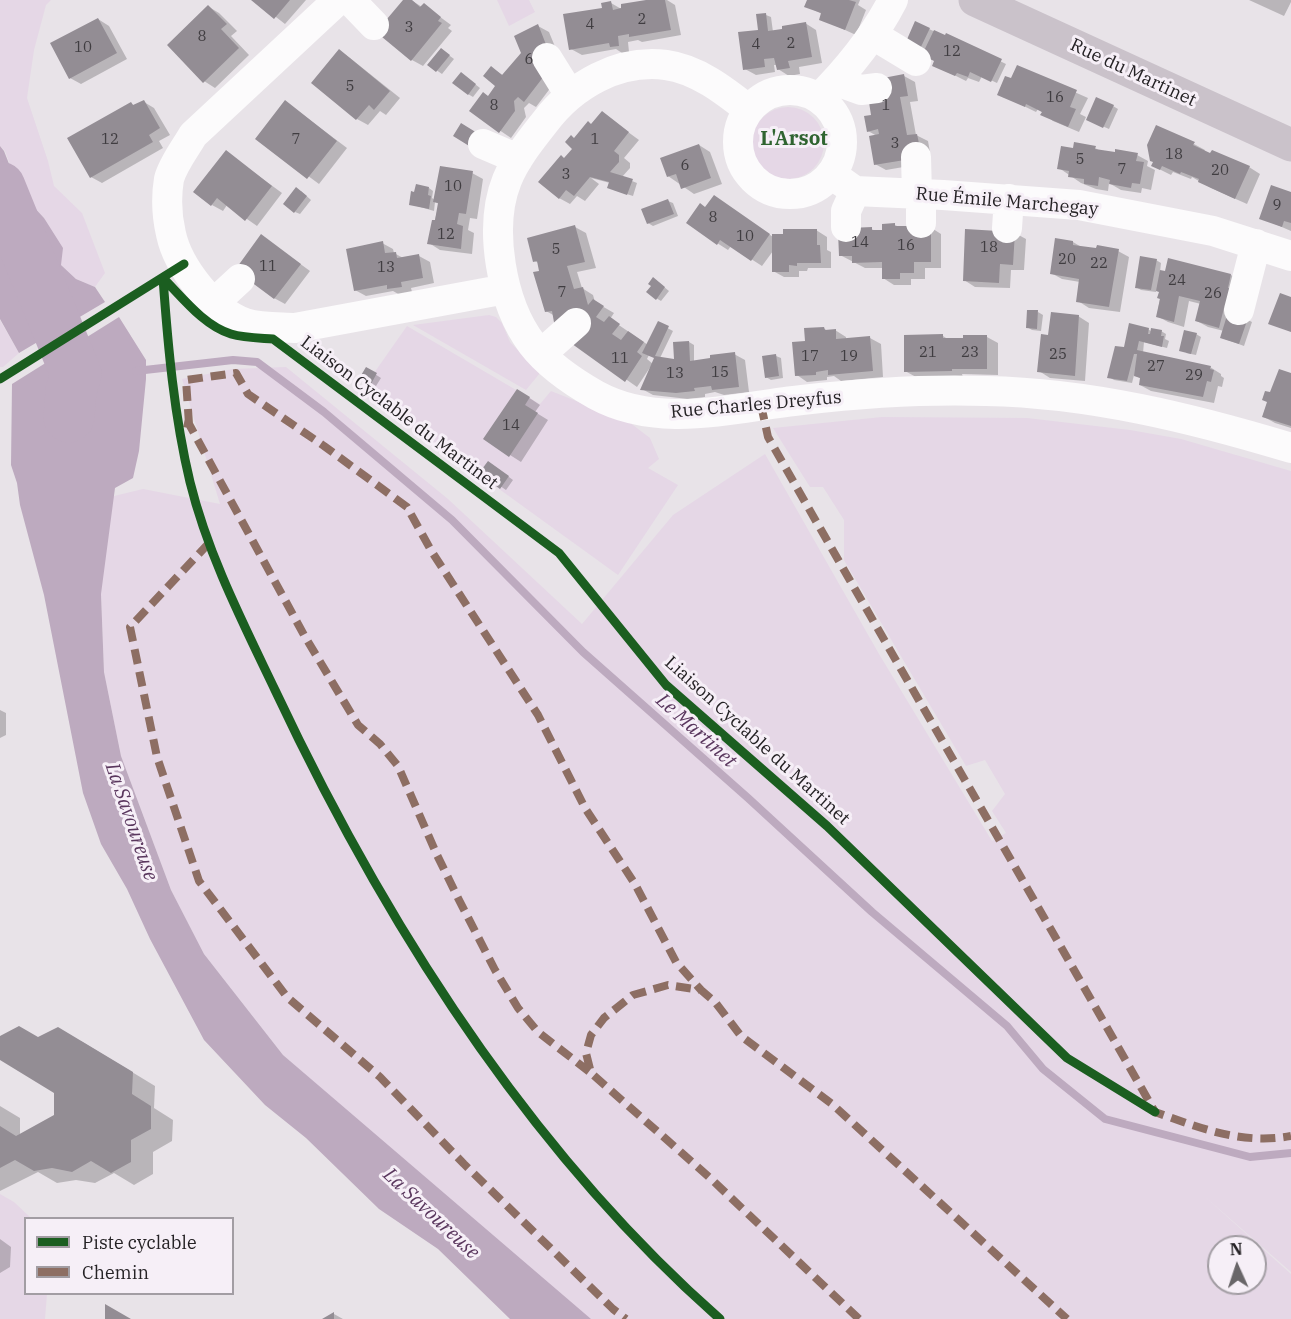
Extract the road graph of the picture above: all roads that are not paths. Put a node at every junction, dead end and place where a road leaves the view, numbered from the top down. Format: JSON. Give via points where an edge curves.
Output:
{"nodes":[{"id":1,"x":338,"y":0,"type":"edge"},
{"id":2,"x":351,"y":0,"type":"edge"},
{"id":3,"x":893,"y":0,"type":"edge"},
{"id":4,"x":975,"y":0,"type":"edge"},
{"id":5,"x":374,"y":25,"type":"dead end"},
{"id":6,"x":867,"y":29,"type":"junction"},
{"id":7,"x":547,"y":58,"type":"dead end"},
{"id":8,"x":916,"y":61,"type":"dead end"},
{"id":9,"x":877,"y":88,"type":"dead end"},
{"id":10,"x":828,"y":89,"type":"junction"},
{"id":11,"x":570,"y":95,"type":"junction"},
{"id":12,"x":749,"y":110,"type":"junction"},
{"id":13,"x":483,"y":144,"type":"dead end"},
{"id":14,"x":1291,"y":145,"type":"edge"},
{"id":15,"x":916,"y":157,"type":"dead end"},
{"id":16,"x":518,"y":159,"type":"junction"},
{"id":17,"x":843,"y":183,"type":"junction"},
{"id":18,"x":920,"y":204,"type":"junction"},
{"id":19,"x":846,"y":226,"type":"dead end"},
{"id":20,"x":1256,"y":244,"type":"junction"},
{"id":21,"x":1291,"y":256,"type":"edge"},
{"id":22,"x":240,"y":279,"type":"dead end"},
{"id":23,"x":506,"y":289,"type":"junction"},
{"id":24,"x":214,"y":303,"type":"junction"},
{"id":25,"x":1239,"y":310,"type":"dead end"},
{"id":26,"x":576,"y":323,"type":"dead end"},
{"id":27,"x":541,"y":354,"type":"junction"},
{"id":28,"x":1291,"y":448,"type":"edge"}],
"edges":[{"from":1,"to":24,"type":"street","via":[[193,135],[170,178],[167,199],[171,236],[184,264]]},
{"from":2,"to":5,"type":"street"},
{"from":3,"to":6,"type":"street"},
{"from":4,"to":14,"type":"main road","name":"Rue du Martinet"},
{"from":6,"to":8,"type":"street"},
{"from":6,"to":10,"type":"street"},
{"from":7,"to":11,"type":"street"},
{"from":9,"to":10,"type":"street"},
{"from":10,"to":12,"type":"street","via":[[774,92]]},
{"from":10,"to":17,"type":"street","via":[[843,142]]},
{"from":11,"to":12,"type":"street","name":"Rue Charles Dreyfus","via":[[615,70],[664,65],[687,70]]},
{"from":11,"to":16,"type":"street","name":"Rue Charles Dreyfus"},
{"from":12,"to":17,"type":"street","via":[[740,126],[741,161],[751,177],[765,188],[801,193]]},
{"from":13,"to":16,"type":"street"},
{"from":15,"to":18,"type":"street"},
{"from":16,"to":23,"type":"street","name":"Rue Charles Dreyfus","via":[[504,189],[497,220]]},
{"from":17,"to":18,"type":"street","name":"Rue Émile Marchegay"},
{"from":17,"to":19,"type":"street"},
{"from":18,"to":20,"type":"street","name":"Rue Émile Marchegay","via":[[1008,214],[1079,205],[1213,231]]},
{"from":20,"to":21,"type":"street","name":"Rue Émile Marchegay"},
{"from":20,"to":25,"type":"street"},
{"from":22,"to":24,"type":"street"},
{"from":23,"to":24,"type":"street","via":[[295,328],[245,323]]},
{"from":23,"to":27,"type":"street","name":"Rue Charles Dreyfus","via":[[522,329]]},
{"from":26,"to":27,"type":"street"},
{"from":27,"to":28,"type":"street","name":"Rue Charles Dreyfus","via":[[599,397],[653,413],[697,413],[904,392],[988,391],[1108,402]]}]}
